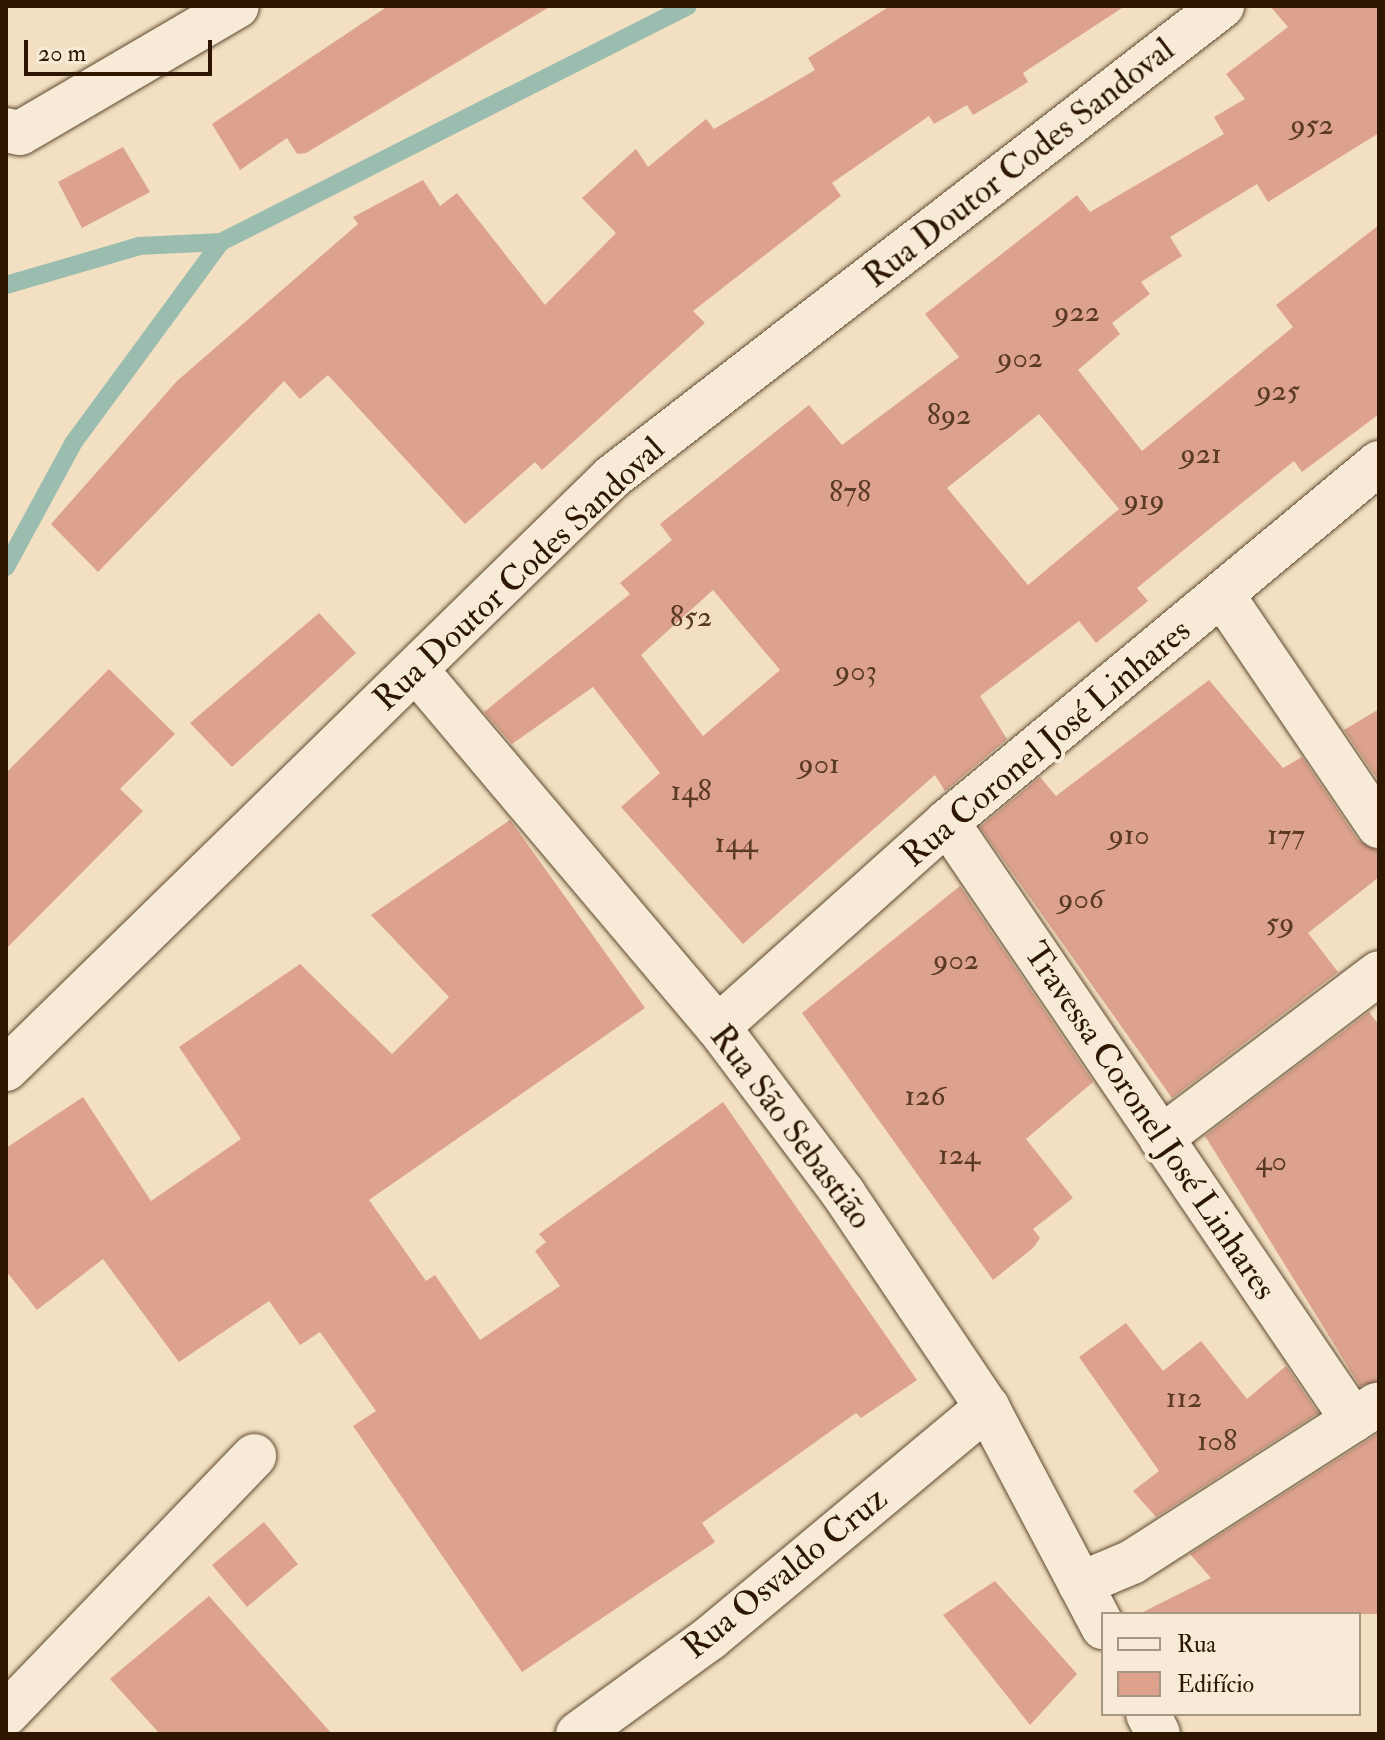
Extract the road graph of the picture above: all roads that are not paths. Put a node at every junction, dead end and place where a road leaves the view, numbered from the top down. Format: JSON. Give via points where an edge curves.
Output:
{"nodes":[{"id":1,"x":237,"y":6,"type":"edge"},
{"id":2,"x":1222,"y":6,"type":"edge"},
{"id":3,"x":6,"y":130,"type":"edge"},
{"id":4,"x":1379,"y":463,"type":"edge"},
{"id":5,"x":1223,"y":596,"type":"junction"},
{"id":6,"x":416,"y":670,"type":"junction"},
{"id":7,"x":947,"y":822,"type":"junction"},
{"id":8,"x":1379,"y":826,"type":"edge"},
{"id":9,"x":1379,"y":973,"type":"edge"},
{"id":10,"x":718,"y":1027,"type":"junction"},
{"id":11,"x":6,"y":1069,"type":"edge"},
{"id":12,"x":1161,"y":1138,"type":"junction"},
{"id":13,"x":987,"y":1407,"type":"junction"},
{"id":14,"x":1366,"y":1412,"type":"edge"},
{"id":15,"x":254,"y":1456,"type":"dead end"},
{"id":16,"x":1080,"y":1584,"type":"junction"},
{"id":17,"x":1101,"y":1623,"type":"edge"},
{"id":18,"x":6,"y":1714,"type":"edge"},
{"id":19,"x":1149,"y":1716,"type":"edge"},
{"id":20,"x":578,"y":1734,"type":"edge"},
{"id":21,"x":1158,"y":1734,"type":"edge"}],
"edges":[{"from":1,"to":3,"type":"street","via":[[20,133]]},
{"from":2,"to":6,"type":"street","name":"Rua Doutor Codes Sandoval","via":[[612,477]]},
{"from":4,"to":5,"type":"street","name":"Rua Coronel José Linhares"},
{"from":5,"to":7,"type":"street","name":"Rua Coronel José Linhares"},
{"from":5,"to":8,"type":"street"},
{"from":6,"to":10,"type":"street","name":"Rua São Sebastião"},
{"from":6,"to":11,"type":"street","name":"Rua Doutor Codes Sandoval"},
{"from":7,"to":10,"type":"street","name":"Rua Coronel José Linhares"},
{"from":7,"to":12,"type":"street","name":"Travessa Coronel José Linhares"},
{"from":9,"to":12,"type":"street"},
{"from":10,"to":13,"type":"street","name":"Rua São Sebastião"},
{"from":12,"to":14,"type":"street","name":"Travessa Coronel José Linhares"},
{"from":13,"to":16,"type":"street","name":"Rua São Sebastião"},
{"from":13,"to":20,"type":"street","name":"Rua Osvaldo Cruz","via":[[710,1638]]},
{"from":14,"to":16,"type":"street","via":[[1132,1562]]},
{"from":15,"to":18,"type":"street"},
{"from":16,"to":17,"type":"street","name":"Rua São Sebastião"},
{"from":19,"to":21,"type":"street"}]}
